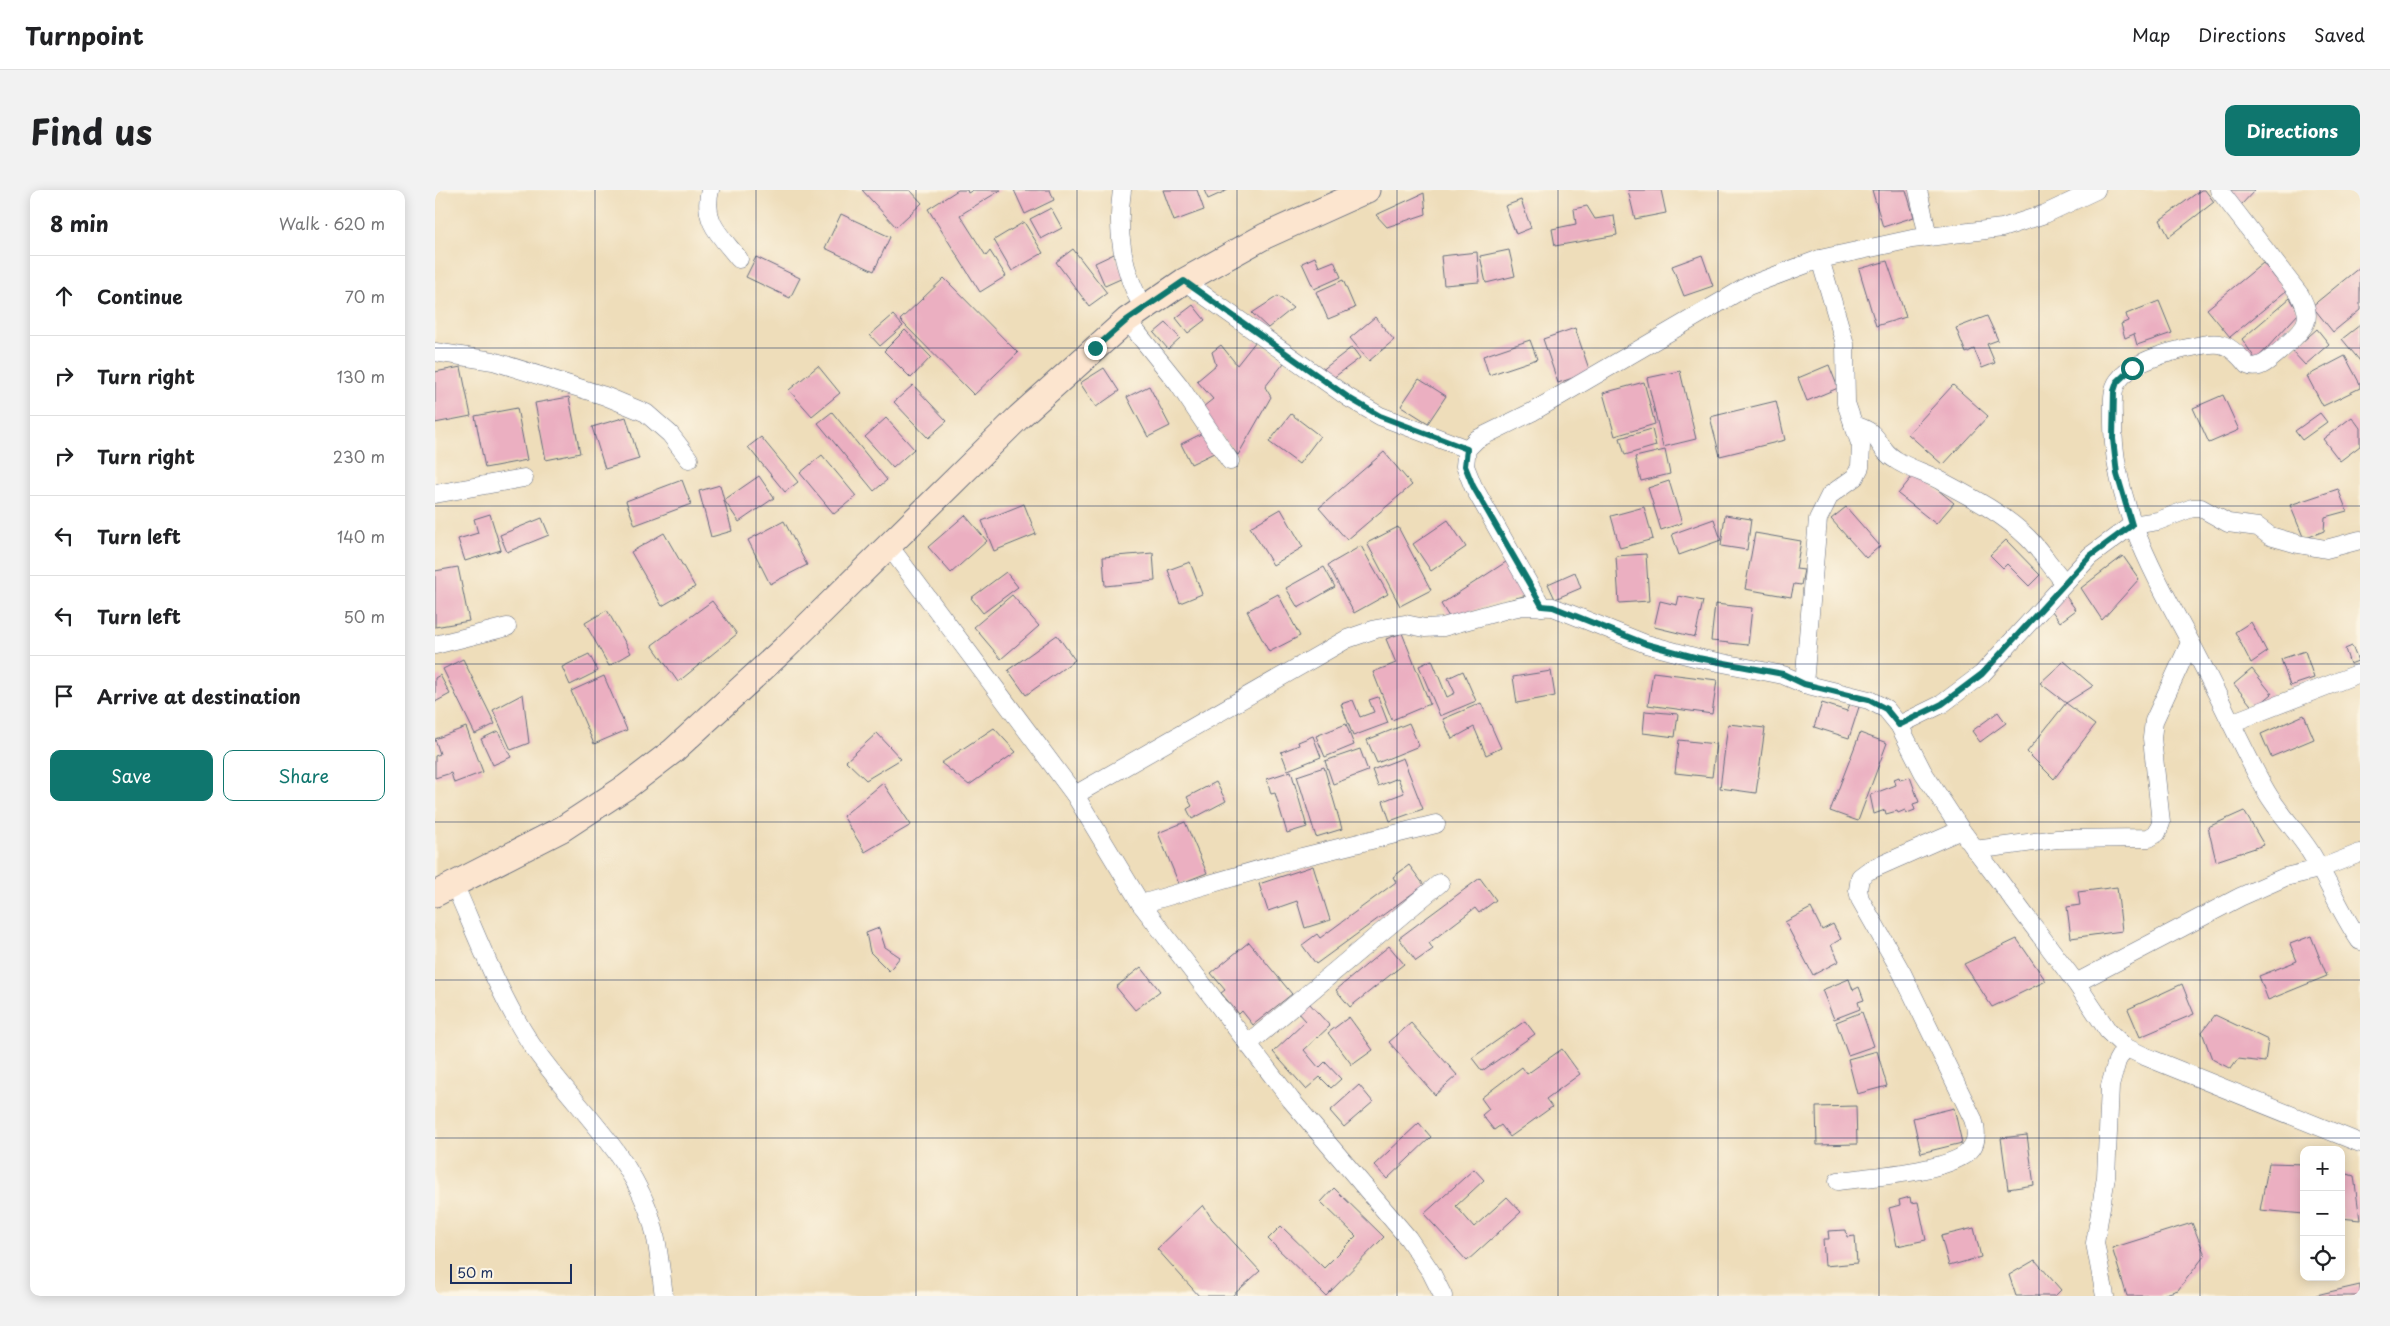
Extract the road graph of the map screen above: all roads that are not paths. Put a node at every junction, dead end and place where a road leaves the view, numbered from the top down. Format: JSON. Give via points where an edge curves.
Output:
{"nodes":[{"id":1,"x":710,"y":190,"type":"edge"},
{"id":2,"x":1122,"y":190,"type":"edge"},
{"id":3,"x":1367,"y":190,"type":"edge"},
{"id":4,"x":1918,"y":190,"type":"edge"},
{"id":5,"x":2096,"y":190,"type":"edge"},
{"id":6,"x":2219,"y":190,"type":"edge"},
{"id":7,"x":1928,"y":237,"type":"junction"},
{"id":8,"x":739,"y":259,"type":"dead end"},
{"id":9,"x":1820,"y":259,"type":"junction"},
{"id":10,"x":1184,"y":281,"type":"junction"},
{"id":11,"x":1136,"y":315,"type":"junction"},
{"id":12,"x":435,"y":352,"type":"edge"},
{"id":13,"x":1853,"y":425,"type":"junction"},
{"id":14,"x":1467,"y":449,"type":"junction"},
{"id":15,"x":689,"y":459,"type":"dead end"},
{"id":16,"x":1230,"y":461,"type":"dead end"},
{"id":17,"x":524,"y":478,"type":"dead end"},
{"id":18,"x":435,"y":494,"type":"edge"},
{"id":19,"x":2132,"y":525,"type":"junction"},
{"id":20,"x":2360,"y":540,"type":"edge"},
{"id":21,"x":889,"y":546,"type":"junction"},
{"id":22,"x":2065,"y":582,"type":"junction"},
{"id":23,"x":1542,"y":606,"type":"junction"},
{"id":24,"x":507,"y":627,"type":"dead end"},
{"id":25,"x":2190,"y":643,"type":"junction"},
{"id":26,"x":435,"y":645,"type":"edge"},
{"id":27,"x":2360,"y":673,"type":"edge"},
{"id":28,"x":1804,"y":684,"type":"junction"},
{"id":29,"x":2231,"y":723,"type":"junction"},
{"id":30,"x":1899,"y":725,"type":"junction"},
{"id":31,"x":1075,"y":795,"type":"junction"},
{"id":32,"x":1435,"y":824,"type":"dead end"},
{"id":33,"x":1961,"y":830,"type":"junction"},
{"id":34,"x":1975,"y":850,"type":"junction"},
{"id":35,"x":2360,"y":853,"type":"edge"},
{"id":36,"x":2319,"y":869,"type":"junction"},
{"id":37,"x":1440,"y":882,"type":"dead end"},
{"id":38,"x":445,"y":889,"type":"edge"},
{"id":39,"x":1141,"y":904,"type":"junction"},
{"id":40,"x":2360,"y":941,"type":"edge"},
{"id":41,"x":2076,"y":983,"type":"junction"},
{"id":42,"x":1249,"y":1044,"type":"junction"},
{"id":43,"x":2125,"y":1047,"type":"junction"},
{"id":44,"x":2360,"y":1143,"type":"edge"},
{"id":45,"x":1838,"y":1181,"type":"dead end"},
{"id":46,"x":663,"y":1296,"type":"edge"},
{"id":47,"x":1443,"y":1296,"type":"edge"},
{"id":48,"x":2105,"y":1296,"type":"edge"}],
"edges":[{"from":1,"to":8,"type":"street","via":[[707,212],[712,224]]},
{"from":2,"to":11,"type":"street","via":[[1120,248]]},
{"from":3,"to":10,"type":"street","via":[[1265,236]]},
{"from":4,"to":7,"type":"street"},
{"from":5,"to":7,"type":"street","via":[[2045,214],[2002,228]]},
{"from":6,"to":19,"type":"street","via":[[2300,295],[2307,310],[2307,322],[2266,362],[2257,366],[2247,365],[2234,348],[2207,344],[2171,352],[2132,368],[2117,382],[2113,439],[2117,474]]},
{"from":7,"to":9,"type":"street"},
{"from":9,"to":13,"type":"street","via":[[1845,344],[1846,403]]},
{"from":9,"to":14,"type":"street","via":[[1748,286],[1533,412],[1477,439]]},
{"from":10,"to":11,"type":"street"},
{"from":10,"to":14,"type":"street","via":[[1349,398],[1380,416]]},
{"from":11,"to":16,"type":"street"},
{"from":11,"to":21,"type":"street","via":[[1019,417]]},
{"from":12,"to":15,"type":"street","via":[[493,361],[605,396],[646,413],[670,434]]},
{"from":13,"to":22,"type":"street","via":[[1867,428],[1887,454],[1897,461],[1941,481],[1998,514],[2028,538]]},
{"from":13,"to":28,"type":"street","via":[[1861,446],[1860,467],[1855,477],[1830,495],[1819,519]]},
{"from":14,"to":23,"type":"street","via":[[1465,466],[1473,486]]},
{"from":17,"to":18,"type":"street"},
{"from":19,"to":20,"type":"street","via":[[2201,508],[2228,523],[2258,527],[2275,538],[2297,544],[2326,549]]},
{"from":19,"to":22,"type":"street","via":[[2090,556]]},
{"from":19,"to":25,"type":"street"},
{"from":21,"to":31,"type":"street"},
{"from":21,"to":38,"type":"street","via":[[673,751],[562,829]]},
{"from":22,"to":30,"type":"street","via":[[1982,674],[1942,704]]},
{"from":23,"to":28,"type":"street","via":[[1553,607],[1646,644],[1698,658],[1783,674]]},
{"from":23,"to":31,"type":"street","via":[[1504,610],[1443,627],[1405,624],[1347,639]]},
{"from":24,"to":26,"type":"street"},
{"from":25,"to":29,"type":"street"},
{"from":25,"to":34,"type":"street","via":[[2154,721],[2152,738],[2161,823],[2157,833],[2149,838],[2057,839]]},
{"from":27,"to":29,"type":"street"},
{"from":28,"to":30,"type":"street","via":[[1869,700],[1886,709]]},
{"from":29,"to":36,"type":"street","via":[[2266,792]]},
{"from":30,"to":33,"type":"street","via":[[1923,772]]},
{"from":31,"to":39,"type":"street"},
{"from":32,"to":39,"type":"street","via":[[1302,857]]},
{"from":33,"to":34,"type":"street"},
{"from":33,"to":45,"type":"street","via":[[1867,871],[1860,877],[1857,890],[1902,973],[1973,1119],[1977,1134],[1972,1148],[1963,1157],[1933,1168]]},
{"from":34,"to":41,"type":"street"},
{"from":35,"to":36,"type":"street"},
{"from":36,"to":40,"type":"street"},
{"from":36,"to":41,"type":"street","via":[[2285,877],[2240,897]]},
{"from":37,"to":42,"type":"street"},
{"from":38,"to":46,"type":"street","via":[[509,1008],[564,1089],[612,1147],[648,1207]]},
{"from":39,"to":42,"type":"street"},
{"from":41,"to":43,"type":"street","via":[[2108,1032]]},
{"from":42,"to":47,"type":"street","via":[[1315,1129],[1408,1238]]},
{"from":43,"to":44,"type":"street"},
{"from":43,"to":48,"type":"street","via":[[2109,1086],[2106,1177],[2095,1243]]}]}
